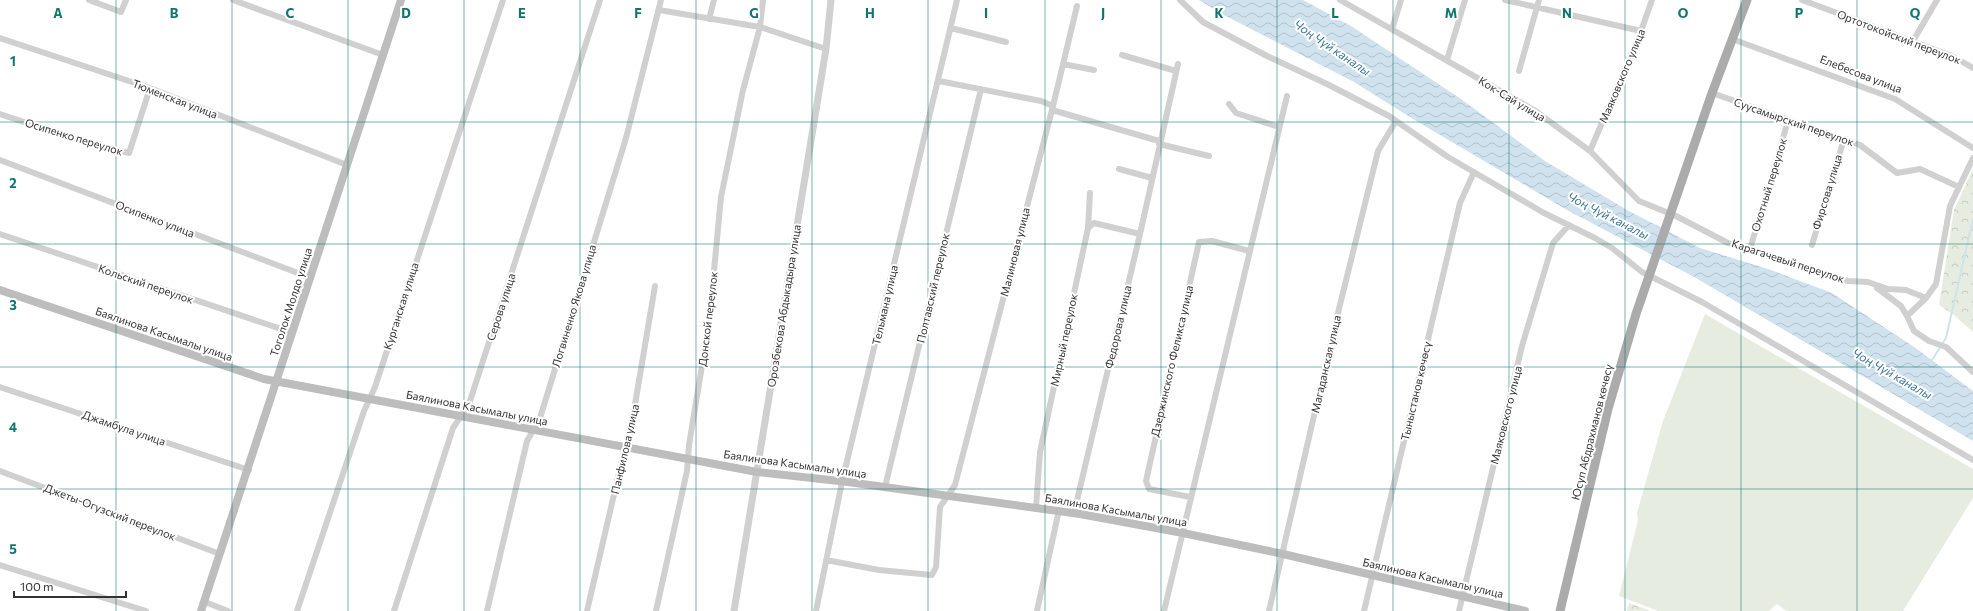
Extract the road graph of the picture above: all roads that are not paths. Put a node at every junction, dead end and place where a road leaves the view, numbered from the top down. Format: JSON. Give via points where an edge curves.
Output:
{"nodes":[{"id":1,"x":89,"y":0,"type":"edge"},
{"id":2,"x":126,"y":0,"type":"edge"},
{"id":3,"x":232,"y":0,"type":"edge"},
{"id":4,"x":402,"y":0,"type":"edge"},
{"id":5,"x":503,"y":0,"type":"edge"},
{"id":6,"x":600,"y":0,"type":"edge"},
{"id":7,"x":661,"y":0,"type":"edge"},
{"id":8,"x":714,"y":0,"type":"edge"},
{"id":9,"x":763,"y":0,"type":"edge"},
{"id":10,"x":831,"y":0,"type":"edge"},
{"id":11,"x":957,"y":0,"type":"edge"},
{"id":12,"x":1180,"y":0,"type":"edge"},
{"id":13,"x":1340,"y":0,"type":"edge"},
{"id":14,"x":1401,"y":0,"type":"edge"},
{"id":15,"x":1465,"y":0,"type":"edge"},
{"id":16,"x":1505,"y":0,"type":"edge"},
{"id":17,"x":1539,"y":0,"type":"edge"},
{"id":18,"x":1652,"y":0,"type":"edge"},
{"id":19,"x":1747,"y":0,"type":"edge"},
{"id":20,"x":1802,"y":0,"type":"edge"},
{"id":21,"x":1937,"y":0,"type":"edge"},
{"id":22,"x":1077,"y":6,"type":"dead end"},
{"id":23,"x":1538,"y":7,"type":"junction"},
{"id":24,"x":659,"y":10,"type":"junction"},
{"id":25,"x":709,"y":19,"type":"junction"},
{"id":26,"x":760,"y":27,"type":"junction"},
{"id":27,"x":950,"y":28,"type":"junction"},
{"id":28,"x":1392,"y":29,"type":"junction"},
{"id":29,"x":1641,"y":31,"type":"junction"},
{"id":30,"x":0,"y":38,"type":"edge"},
{"id":31,"x":1732,"y":39,"type":"junction"},
{"id":32,"x":1913,"y":41,"type":"junction"},
{"id":33,"x":1006,"y":42,"type":"dead end"},
{"id":34,"x":826,"y":49,"type":"junction"},
{"id":35,"x":383,"y":55,"type":"junction"},
{"id":36,"x":1122,"y":55,"type":"dead end"},
{"id":37,"x":1447,"y":60,"type":"junction"},
{"id":38,"x":1063,"y":64,"type":"junction"},
{"id":39,"x":1178,"y":64,"type":"dead end"},
{"id":40,"x":1973,"y":68,"type":"edge"},
{"id":41,"x":1094,"y":70,"type":"dead end"},
{"id":42,"x":1519,"y":70,"type":"dead end"},
{"id":43,"x":1176,"y":71,"type":"junction"},
{"id":44,"x":939,"y":81,"type":"junction"},
{"id":45,"x":150,"y":88,"type":"junction"},
{"id":46,"x":980,"y":89,"type":"junction"},
{"id":47,"x":1712,"y":93,"type":"junction"},
{"id":48,"x":1287,"y":96,"type":"dead end"},
{"id":49,"x":1229,"y":104,"type":"dead end"},
{"id":50,"x":1052,"y":108,"type":"junction"},
{"id":51,"x":0,"y":114,"type":"edge"},
{"id":52,"x":1396,"y":121,"type":"junction"},
{"id":53,"x":1788,"y":121,"type":"junction"},
{"id":54,"x":1279,"y":127,"type":"junction"},
{"id":55,"x":1844,"y":139,"type":"junction"},
{"id":56,"x":1159,"y":143,"type":"junction"},
{"id":57,"x":1973,"y":148,"type":"edge"},
{"id":58,"x":1590,"y":151,"type":"junction"},
{"id":59,"x":1209,"y":156,"type":"dead end"},
{"id":60,"x":1973,"y":158,"type":"edge"},
{"id":61,"x":0,"y":160,"type":"edge"},
{"id":62,"x":347,"y":165,"type":"junction"},
{"id":63,"x":1119,"y":169,"type":"dead end"},
{"id":64,"x":1474,"y":172,"type":"junction"},
{"id":65,"x":1152,"y":178,"type":"junction"},
{"id":66,"x":1959,"y":187,"type":"junction"},
{"id":67,"x":1090,"y":193,"type":"dead end"},
{"id":68,"x":1669,"y":218,"type":"junction"},
{"id":69,"x":1569,"y":225,"type":"junction"},
{"id":70,"x":1088,"y":228,"type":"junction"},
{"id":71,"x":0,"y":234,"type":"edge"},
{"id":72,"x":1140,"y":234,"type":"junction"},
{"id":73,"x":1812,"y":245,"type":"dead end"},
{"id":74,"x":1750,"y":249,"type":"junction"},
{"id":75,"x":1249,"y":251,"type":"junction"},
{"id":76,"x":1649,"y":276,"type":"junction"},
{"id":77,"x":311,"y":278,"type":"junction"},
{"id":78,"x":1868,"y":282,"type":"junction"},
{"id":79,"x":656,"y":286,"type":"dead end"},
{"id":80,"x":0,"y":290,"type":"edge"},
{"id":81,"x":1926,"y":298,"type":"junction"},
{"id":82,"x":1908,"y":316,"type":"junction"},
{"id":83,"x":293,"y":333,"type":"junction"},
{"id":84,"x":1973,"y":372,"type":"edge"},
{"id":85,"x":277,"y":382,"type":"junction"},
{"id":86,"x":0,"y":387,"type":"edge"},
{"id":87,"x":370,"y":399,"type":"junction"},
{"id":88,"x":460,"y":416,"type":"junction"},
{"id":89,"x":534,"y":430,"type":"junction"},
{"id":90,"x":625,"y":447,"type":"junction"},
{"id":91,"x":688,"y":459,"type":"junction"},
{"id":92,"x":1973,"y":460,"type":"edge"},
{"id":93,"x":249,"y":470,"type":"junction"},
{"id":94,"x":0,"y":471,"type":"edge"},
{"id":95,"x":757,"y":472,"type":"junction"},
{"id":96,"x":842,"y":482,"type":"junction"},
{"id":97,"x":885,"y":487,"type":"junction"},
{"id":98,"x":948,"y":496,"type":"junction"},
{"id":99,"x":1190,"y":497,"type":"junction"},
{"id":100,"x":1036,"y":507,"type":"junction"},
{"id":101,"x":1059,"y":510,"type":"junction"},
{"id":102,"x":1074,"y":513,"type":"junction"},
{"id":103,"x":1183,"y":533,"type":"junction"},
{"id":104,"x":220,"y":554,"type":"junction"},
{"id":105,"x":1283,"y":554,"type":"junction"},
{"id":106,"x":826,"y":560,"type":"junction"},
{"id":107,"x":0,"y":565,"type":"edge"},
{"id":108,"x":1372,"y":574,"type":"junction"},
{"id":109,"x":1462,"y":596,"type":"junction"},
{"id":110,"x":205,"y":602,"type":"junction"},
{"id":111,"x":146,"y":611,"type":"edge"},
{"id":112,"x":201,"y":611,"type":"edge"},
{"id":113,"x":228,"y":611,"type":"edge"},
{"id":114,"x":297,"y":611,"type":"edge"},
{"id":115,"x":394,"y":611,"type":"edge"},
{"id":116,"x":487,"y":611,"type":"edge"},
{"id":117,"x":587,"y":611,"type":"edge"},
{"id":118,"x":656,"y":611,"type":"edge"},
{"id":119,"x":734,"y":611,"type":"edge"},
{"id":120,"x":816,"y":611,"type":"edge"},
{"id":121,"x":1037,"y":611,"type":"edge"},
{"id":122,"x":1164,"y":611,"type":"edge"},
{"id":123,"x":1269,"y":611,"type":"edge"},
{"id":124,"x":1364,"y":611,"type":"edge"},
{"id":125,"x":1458,"y":611,"type":"edge"},
{"id":126,"x":1525,"y":611,"type":"edge"},
{"id":127,"x":1560,"y":611,"type":"edge"}],
"edges":[{"from":1,"to":2,"type":"street","via":[[122,12]]},
{"from":3,"to":35,"type":"street"},
{"from":4,"to":35,"type":"main road","name":"Тоголок Молдо улица"},
{"from":5,"to":87,"type":"street","name":"Курганская улица"},
{"from":6,"to":88,"type":"street","name":"Серова улица","via":[[469,404]]},
{"from":7,"to":24,"type":"street","name":"Логвиненко Якова улица"},
{"from":8,"to":25,"type":"street"},
{"from":9,"to":26,"type":"street","name":"Донской переулок"},
{"from":10,"to":34,"type":"street","name":"Орозбекова Абдыкадыра улица"},
{"from":11,"to":27,"type":"street","name":"Тельмана улица"},
{"from":12,"to":52,"type":"street","via":[[1203,22]]},
{"from":13,"to":28,"type":"street","name":"Кок-Сай улица"},
{"from":14,"to":28,"type":"street"},
{"from":15,"to":37,"type":"street"},
{"from":16,"to":23,"type":"street"},
{"from":17,"to":23,"type":"street"},
{"from":18,"to":29,"type":"street","name":"Маяковского улица"},
{"from":19,"to":31,"type":"main road"},
{"from":20,"to":32,"type":"street","name":"Ортотокойский переулок"},
{"from":21,"to":32,"type":"street"},
{"from":22,"to":38,"type":"street","name":"Малиновая улица"},
{"from":23,"to":29,"type":"street"},
{"from":23,"to":42,"type":"street"},
{"from":24,"to":25,"type":"street"},
{"from":24,"to":89,"type":"street","name":"Логвиненко Якова улица","via":[[626,138],[540,418]]},
{"from":25,"to":26,"type":"street"},
{"from":26,"to":34,"type":"street"},
{"from":26,"to":91,"type":"street","name":"Донской переулок","via":[[743,90],[721,197],[709,323]]},
{"from":27,"to":33,"type":"street"},
{"from":27,"to":44,"type":"street","name":"Тельмана улица"},
{"from":28,"to":37,"type":"street","name":"Кок-Сай улица"},
{"from":29,"to":58,"type":"street","name":"Маяковского улица"},
{"from":30,"to":45,"type":"street","name":"Тюменская улица"},
{"from":31,"to":47,"type":"main road"},
{"from":31,"to":57,"type":"street","name":"Елебесова улица","via":[[1895,99]]},
{"from":32,"to":40,"type":"street","name":"Ортотокойский переулок","via":[[1952,56]]},
{"from":34,"to":95,"type":"street","name":"Орозбекова Абдыкадыра улица"},
{"from":35,"to":62,"type":"main road","name":"Тоголок Молдо улица"},
{"from":36,"to":43,"type":"street"},
{"from":37,"to":58,"type":"street","name":"Кок-Сай улица","via":[[1534,110]]},
{"from":38,"to":41,"type":"street"},
{"from":38,"to":50,"type":"street","name":"Малиновая улица"},
{"from":39,"to":43,"type":"street","name":"Федорова улица"},
{"from":43,"to":56,"type":"street","name":"Федорова улица"},
{"from":44,"to":46,"type":"street"},
{"from":44,"to":96,"type":"street","name":"Тельмана улица"},
{"from":45,"to":51,"type":"street","name":"Осипенко переулок","via":[[129,153],[87,143]]},
{"from":45,"to":62,"type":"street","name":"Тюменская улица"},
{"from":46,"to":50,"type":"street","via":[[1041,101]]},
{"from":46,"to":97,"type":"street","name":"Полтавский переулок"},
{"from":47,"to":53,"type":"street","name":"Суусамырский переулок"},
{"from":47,"to":68,"type":"main road"},
{"from":48,"to":54,"type":"street"},
{"from":49,"to":54,"type":"street","via":[[1236,113]]},
{"from":50,"to":56,"type":"street"},
{"from":50,"to":98,"type":"street","name":"Малиновая улица","via":[[955,485]]},
{"from":52,"to":64,"type":"street"},
{"from":52,"to":105,"type":"street","name":"Магаданская улица","via":[[1378,151]]},
{"from":53,"to":55,"type":"street","name":"Суусамырский переулок"},
{"from":53,"to":74,"type":"street","name":"Охотный переулок"},
{"from":54,"to":75,"type":"street"},
{"from":55,"to":66,"type":"street","name":"Суусамырский переулок","via":[[1860,145],[1897,173],[1920,169]]},
{"from":55,"to":73,"type":"street","name":"Фирсова улица"},
{"from":56,"to":59,"type":"street"},
{"from":56,"to":65,"type":"street","name":"Федорова улица"},
{"from":58,"to":68,"type":"street","name":"Кок-Сай улица","via":[[1639,201]]},
{"from":60,"to":66,"type":"street"},
{"from":61,"to":77,"type":"street","name":"Осипенко улица"},
{"from":62,"to":77,"type":"main road","name":"Тоголок Молдо улица"},
{"from":63,"to":65,"type":"street"},
{"from":64,"to":69,"type":"street"},
{"from":64,"to":108,"type":"street","name":"Тыныстанов көчөсү","via":[[1460,203]]},
{"from":65,"to":72,"type":"street","name":"Федорова улица"},
{"from":66,"to":81,"type":"street","via":[[1950,206],[1936,284]]},
{"from":67,"to":70,"type":"street","name":"Мирный переулок"},
{"from":68,"to":74,"type":"street","name":"Карагачевый переулок"},
{"from":68,"to":76,"type":"main road","name":"Юсуп Абдрахманов көчөсү"},
{"from":69,"to":76,"type":"street","via":[[1612,248]]},
{"from":69,"to":109,"type":"street","name":"Маяковского улица","via":[[1553,243],[1522,346]]},
{"from":70,"to":72,"type":"street","via":[[1094,223]]},
{"from":70,"to":100,"type":"street","name":"Мирный переулок","via":[[1040,452]]},
{"from":71,"to":83,"type":"street","name":"Кольский переулок"},
{"from":72,"to":102,"type":"street","name":"Федорова улица"},
{"from":74,"to":78,"type":"street","name":"Карагачевый переулок","via":[[1827,276]]},
{"from":75,"to":99,"type":"street"},
{"from":75,"to":99,"type":"street","name":"Дзержинского Феликса улица","via":[[1212,241],[1199,242],[1146,481],[1149,489]]},
{"from":76,"to":92,"type":"street","via":[[1708,305]]},
{"from":76,"to":127,"type":"main road","name":"Юсуп Абдрахманов көчөсү","via":[[1608,409]]},
{"from":77,"to":83,"type":"main road","name":"Тоголок Молдо улица"},
{"from":78,"to":81,"type":"street","name":"Карагачевый переулок","via":[[1888,289],[1906,290]]},
{"from":78,"to":82,"type":"street","via":[[1893,298]]},
{"from":79,"to":90,"type":"street","name":"Панфилова улица","via":[[630,434]]},
{"from":80,"to":85,"type":"main road","name":"Баялинова Касымалы улица"},
{"from":81,"to":82,"type":"street"},
{"from":82,"to":84,"type":"street","via":[[1914,331],[1929,341],[1946,347]]},
{"from":83,"to":85,"type":"main road","name":"Тоголок Молдо улица"},
{"from":85,"to":87,"type":"main road","name":"Баялинова Касымалы улица"},
{"from":85,"to":93,"type":"main road","name":"Тоголок Молдо улица"},
{"from":86,"to":93,"type":"street","name":"Джамбула улица"},
{"from":87,"to":88,"type":"main road","name":"Баялинова Касымалы улица"},
{"from":87,"to":114,"type":"street","name":"Курганская улица"},
{"from":88,"to":89,"type":"main road","name":"Баялинова Касымалы улица"},
{"from":88,"to":115,"type":"street","name":"Серова улица","via":[[453,428]]},
{"from":89,"to":90,"type":"main road","name":"Баялинова Касымалы улица"},
{"from":89,"to":116,"type":"street","name":"Логвиненко Якова улица","via":[[527,441]]},
{"from":90,"to":91,"type":"main road","name":"Баялинова Касымалы улица"},
{"from":90,"to":117,"type":"street","name":"Панфилова улица"},
{"from":91,"to":95,"type":"main road","name":"Баялинова Касымалы улица"},
{"from":91,"to":118,"type":"street","name":"Донской переулок"},
{"from":93,"to":104,"type":"main road","name":"Тоголок Молдо улица"},
{"from":94,"to":104,"type":"street","name":"Джеты-Огузский переулок"},
{"from":95,"to":96,"type":"main road","name":"Баялинова Касымалы улица"},
{"from":95,"to":119,"type":"street","name":"Орозбекова Абдыкадыра улица"},
{"from":96,"to":97,"type":"main road","name":"Баялинова Касымалы улица"},
{"from":96,"to":106,"type":"street","name":"Тельмана улица"},
{"from":97,"to":98,"type":"main road","name":"Баялинова Касымалы улица"},
{"from":98,"to":100,"type":"main road","name":"Баялинова Касымалы улица"},
{"from":98,"to":106,"type":"street","name":"Малиновая улица","via":[[940,507],[936,567],[932,575],[879,570]]},
{"from":99,"to":103,"type":"street"},
{"from":100,"to":101,"type":"main road","name":"Баялинова Касымалы улица"},
{"from":101,"to":102,"type":"main road","name":"Баялинова Касымалы улица"},
{"from":101,"to":121,"type":"street"},
{"from":102,"to":103,"type":"main road","name":"Баялинова Касымалы улица"},
{"from":103,"to":105,"type":"main road","name":"Баялинова Касымалы улица"},
{"from":103,"to":122,"type":"street"},
{"from":104,"to":110,"type":"main road","name":"Тоголок Молдо улица"},
{"from":105,"to":108,"type":"main road","name":"Баялинова Касымалы улица"},
{"from":105,"to":123,"type":"street","name":"Магаданская улица"},
{"from":106,"to":120,"type":"street","name":"Тельмана улица"},
{"from":107,"to":111,"type":"street"},
{"from":108,"to":109,"type":"main road","name":"Баялинова Касымалы улица"},
{"from":108,"to":124,"type":"street","name":"Тыныстанов көчөсү"},
{"from":109,"to":125,"type":"street","name":"Маяковского улица"},
{"from":109,"to":126,"type":"main road","name":"Баялинова Касымалы улица"},
{"from":110,"to":112,"type":"main road","name":"Тоголок Молдо улица"},
{"from":110,"to":113,"type":"street"}]}
